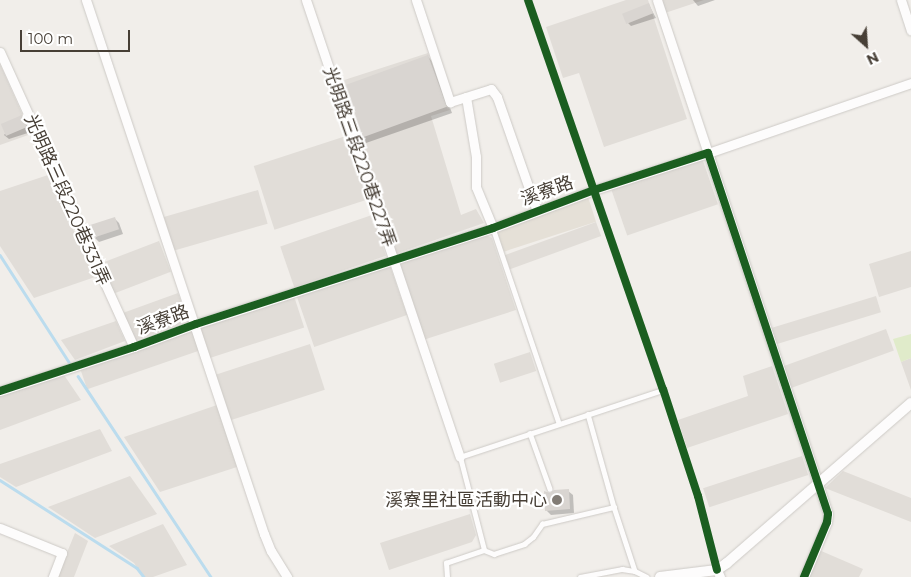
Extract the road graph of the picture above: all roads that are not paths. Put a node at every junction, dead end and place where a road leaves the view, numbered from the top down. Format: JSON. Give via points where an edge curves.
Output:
{"nodes":[{"id":1,"x":86,"y":0,"type":"edge"},
{"id":2,"x":306,"y":0,"type":"edge"},
{"id":3,"x":416,"y":0,"type":"edge"},
{"id":4,"x":657,"y":0,"type":"edge"},
{"id":5,"x":901,"y":0,"type":"edge"},
{"id":6,"x":911,"y":30,"type":"edge"},
{"id":7,"x":0,"y":52,"type":"edge"},
{"id":8,"x":911,"y":83,"type":"edge"},
{"id":9,"x":466,"y":97,"type":"junction"},
{"id":10,"x":708,"y":152,"type":"junction"},
{"id":11,"x":536,"y":211,"type":"junction"},
{"id":12,"x":492,"y":228,"type":"junction"},
{"id":13,"x":393,"y":260,"type":"junction"},
{"id":14,"x":196,"y":324,"type":"junction"},
{"id":15,"x":134,"y":347,"type":"junction"},
{"id":16,"x":663,"y":390,"type":"dead end"},
{"id":17,"x":0,"y":391,"type":"edge"},
{"id":18,"x":911,"y":403,"type":"edge"},
{"id":19,"x":588,"y":414,"type":"junction"},
{"id":20,"x":559,"y":423,"type":"junction"},
{"id":21,"x":530,"y":433,"type":"junction"},
{"id":22,"x":460,"y":457,"type":"junction"},
{"id":23,"x":819,"y":483,"type":"junction"},
{"id":24,"x":550,"y":489,"type":"dead end"},
{"id":25,"x":614,"y":507,"type":"junction"},
{"id":26,"x":0,"y":528,"type":"edge"},
{"id":27,"x":484,"y":550,"type":"junction"},
{"id":28,"x":635,"y":571,"type":"junction"},
{"id":29,"x":718,"y":574,"type":"edge"},
{"id":30,"x":53,"y":577,"type":"edge"},
{"id":31,"x":287,"y":577,"type":"edge"},
{"id":32,"x":447,"y":577,"type":"edge"},
{"id":33,"x":580,"y":577,"type":"edge"},
{"id":34,"x":647,"y":577,"type":"edge"},
{"id":35,"x":660,"y":577,"type":"edge"},
{"id":36,"x":804,"y":577,"type":"edge"}],
"edges":[{"from":1,"to":14,"type":"street"},
{"from":2,"to":13,"type":"street","name":"光明路三段220巷227弄"},
{"from":3,"to":9,"type":"street","via":[[450,102]]},
{"from":4,"to":10,"type":"street"},
{"from":5,"to":6,"type":"street"},
{"from":7,"to":15,"type":"street","name":"光明路三段220巷331弄"},
{"from":8,"to":10,"type":"street","name":"溪寮路"},
{"from":9,"to":11,"type":"street","via":[[491,89],[497,97]]},
{"from":9,"to":12,"type":"street","via":[[476,157],[476,187]]},
{"from":10,"to":11,"type":"street","name":"溪寮路"},
{"from":10,"to":23,"type":"street"},
{"from":11,"to":12,"type":"street","name":"溪寮路"},
{"from":12,"to":13,"type":"street","name":"溪寮路"},
{"from":12,"to":20,"type":"lane"},
{"from":13,"to":14,"type":"street","name":"溪寮路"},
{"from":13,"to":22,"type":"street","name":"光明路三段220巷227弄"},
{"from":14,"to":15,"type":"street","name":"溪寮路"},
{"from":14,"to":31,"type":"street","via":[[264,534]]},
{"from":15,"to":17,"type":"street","name":"溪寮路"},
{"from":16,"to":19,"type":"lane"},
{"from":18,"to":23,"type":"street"},
{"from":19,"to":20,"type":"lane"},
{"from":19,"to":25,"type":"lane"},
{"from":20,"to":21,"type":"lane"},
{"from":21,"to":22,"type":"lane"},
{"from":21,"to":24,"type":"lane"},
{"from":22,"to":27,"type":"lane"},
{"from":23,"to":29,"type":"street"},
{"from":23,"to":36,"type":"street","via":[[828,514],[827,522]]},
{"from":25,"to":27,"type":"lane","via":[[542,524],[533,537],[494,554]]},
{"from":25,"to":28,"type":"lane"},
{"from":26,"to":30,"type":"street","via":[[62,553]]},
{"from":27,"to":32,"type":"lane","via":[[446,563]]},
{"from":28,"to":33,"type":"lane","via":[[622,569]]},
{"from":28,"to":34,"type":"lane"},
{"from":29,"to":35,"type":"street"}]}
